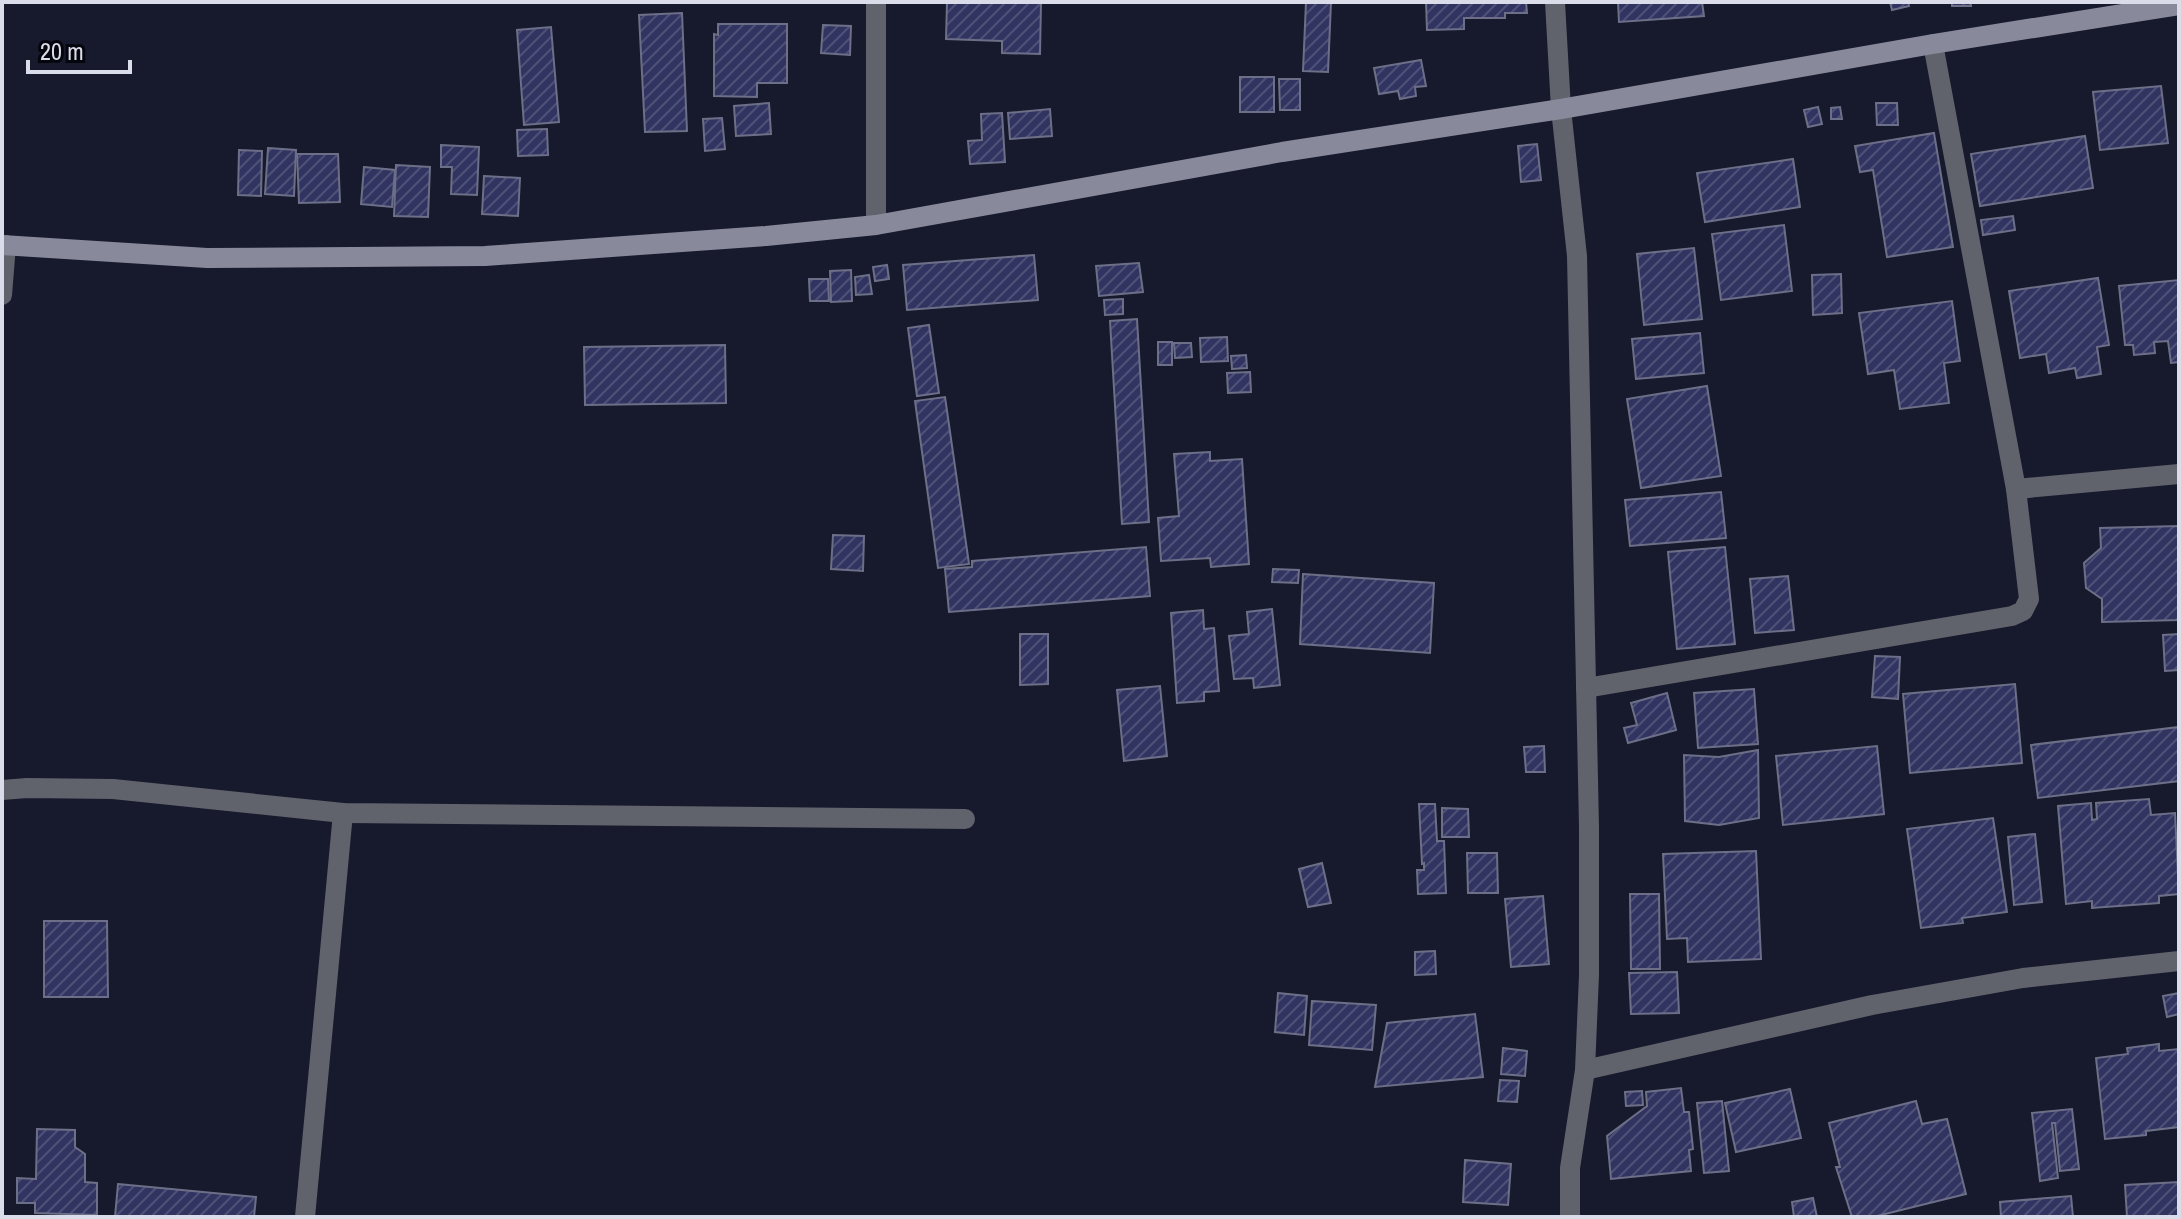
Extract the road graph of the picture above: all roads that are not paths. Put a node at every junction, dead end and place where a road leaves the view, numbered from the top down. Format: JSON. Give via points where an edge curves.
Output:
{"nodes":[{"id":1,"x":876,"y":2,"type":"edge"},
{"id":2,"x":1555,"y":2,"type":"edge"},
{"id":3,"x":2179,"y":5,"type":"edge"},
{"id":4,"x":1933,"y":44,"type":"junction"},
{"id":5,"x":1561,"y":109,"type":"junction"},
{"id":6,"x":876,"y":225,"type":"junction"},
{"id":7,"x":4,"y":245,"type":"edge"},
{"id":8,"x":2,"y":295,"type":"edge"},
{"id":9,"x":2179,"y":474,"type":"edge"},
{"id":10,"x":2016,"y":489,"type":"junction"},
{"id":11,"x":1586,"y":688,"type":"junction"},
{"id":12,"x":2,"y":790,"type":"edge"},
{"id":13,"x":343,"y":813,"type":"junction"},
{"id":14,"x":965,"y":819,"type":"dead end"},
{"id":15,"x":2179,"y":961,"type":"edge"},
{"id":16,"x":1585,"y":1070,"type":"junction"},
{"id":17,"x":305,"y":1217,"type":"edge"},
{"id":18,"x":1570,"y":1217,"type":"edge"}],
"edges":[{"from":1,"to":6,"type":"street"},
{"from":2,"to":5,"type":"street"},
{"from":3,"to":4,"type":"main road"},
{"from":4,"to":5,"type":"main road"},
{"from":4,"to":10,"type":"street"},
{"from":5,"to":6,"type":"main road","via":[[1282,152]]},
{"from":5,"to":11,"type":"street","via":[[1577,256]]},
{"from":6,"to":7,"type":"main road","via":[[485,256],[207,258]]},
{"from":7,"to":8,"type":"street"},
{"from":9,"to":10,"type":"street"},
{"from":10,"to":11,"type":"street","via":[[2029,599],[2023,611]]},
{"from":11,"to":16,"type":"street"},
{"from":12,"to":13,"type":"street","via":[[113,789]]},
{"from":13,"to":14,"type":"street"},
{"from":13,"to":17,"type":"street"},
{"from":15,"to":16,"type":"street","via":[[2023,978],[1887,1002]]},
{"from":16,"to":18,"type":"street","via":[[1570,1168]]}]}
